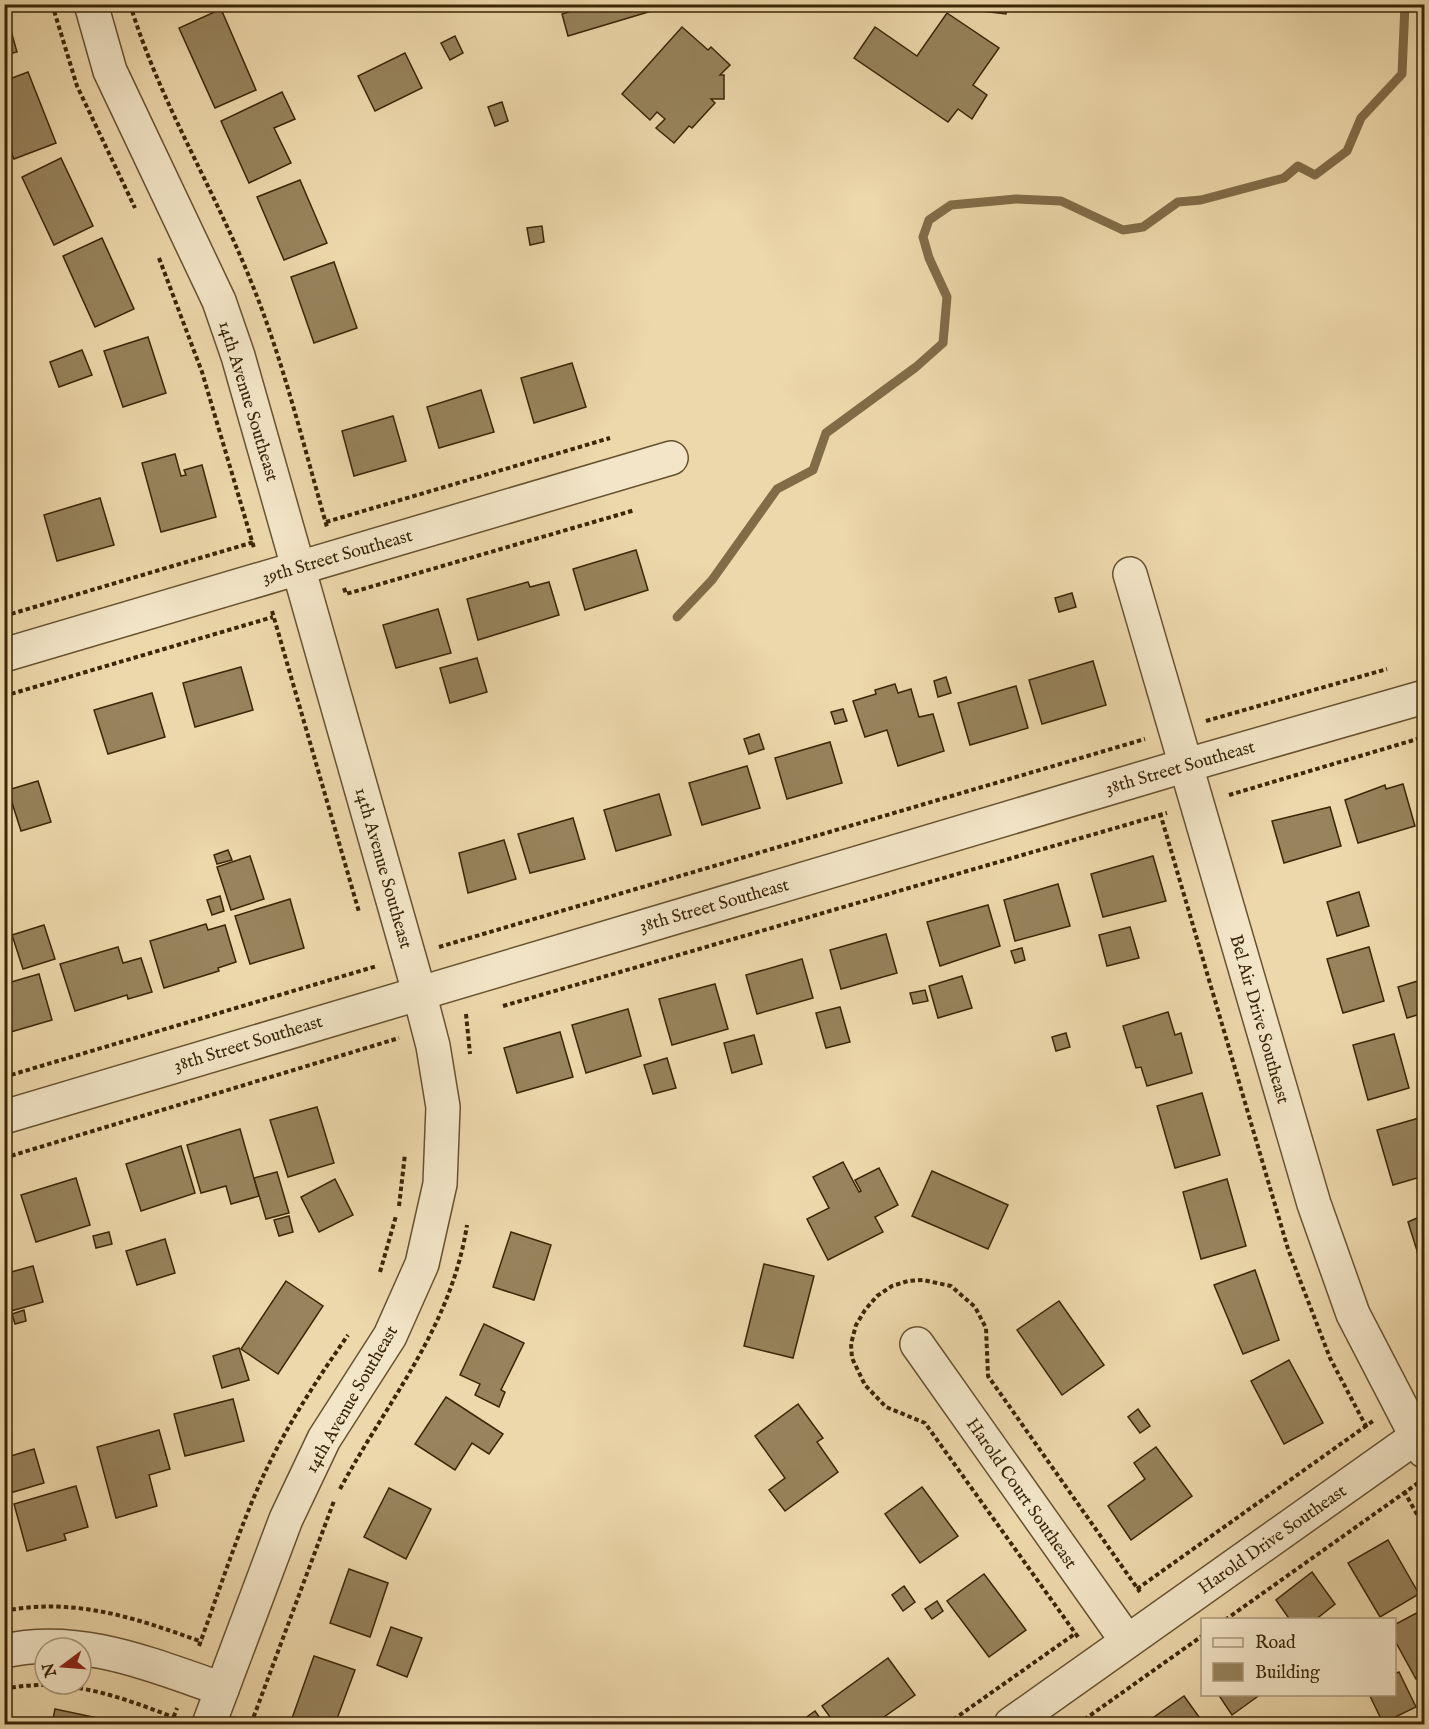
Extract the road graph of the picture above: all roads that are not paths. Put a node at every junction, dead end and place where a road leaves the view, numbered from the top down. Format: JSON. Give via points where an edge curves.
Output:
{"nodes":[{"id":1,"x":90,"y":4,"type":"edge"},
{"id":2,"x":671,"y":458,"type":"dead end"},
{"id":3,"x":298,"y":567,"type":"junction"},
{"id":4,"x":1130,"y":574,"type":"dead end"},
{"id":5,"x":4,"y":655,"type":"edge"},
{"id":6,"x":1425,"y":697,"type":"edge"},
{"id":7,"x":1187,"y":765,"type":"junction"},
{"id":8,"x":419,"y":992,"type":"junction"},
{"id":9,"x":4,"y":1117,"type":"edge"},
{"id":10,"x":917,"y":1344,"type":"dead end"},
{"id":11,"x":1420,"y":1457,"type":"edge"},
{"id":12,"x":1127,"y":1641,"type":"junction"},
{"id":13,"x":4,"y":1651,"type":"edge"},
{"id":14,"x":222,"y":1689,"type":"junction"},
{"id":15,"x":198,"y":1723,"type":"edge"},
{"id":16,"x":1011,"y":1725,"type":"edge"}],
"edges":[{"from":1,"to":3,"type":"street","name":"14th Avenue Southeast","via":[[110,70],[219,301]]},
{"from":2,"to":3,"type":"street","name":"39th Street Southeast"},
{"from":3,"to":5,"type":"street","name":"39th Street Southeast"},
{"from":3,"to":8,"type":"street","name":"14th Avenue Southeast"},
{"from":4,"to":7,"type":"street","name":"Bel Air Drive Southeast"},
{"from":6,"to":7,"type":"street","name":"38th Street Southeast"},
{"from":7,"to":8,"type":"street","name":"38th Street Southeast"},
{"from":7,"to":11,"type":"street","name":"Bel Air Drive Southeast","via":[[1314,1204],[1353,1314]]},
{"from":8,"to":9,"type":"street","name":"38th Street Southeast"},
{"from":8,"to":14,"type":"street","name":"14th Avenue Southeast","via":[[443,1107],[440,1184],[422,1263],[390,1336],[324,1439],[286,1519]]},
{"from":10,"to":12,"type":"street","name":"Harold Court Southeast"},
{"from":11,"to":12,"type":"street","name":"Harold Drive Southeast"},
{"from":12,"to":16,"type":"street","name":"Harold Drive Southeast"},
{"from":13,"to":14,"type":"street","via":[[65,1646],[105,1651]]},
{"from":14,"to":15,"type":"street","name":"14th Avenue Southeast"}]}
